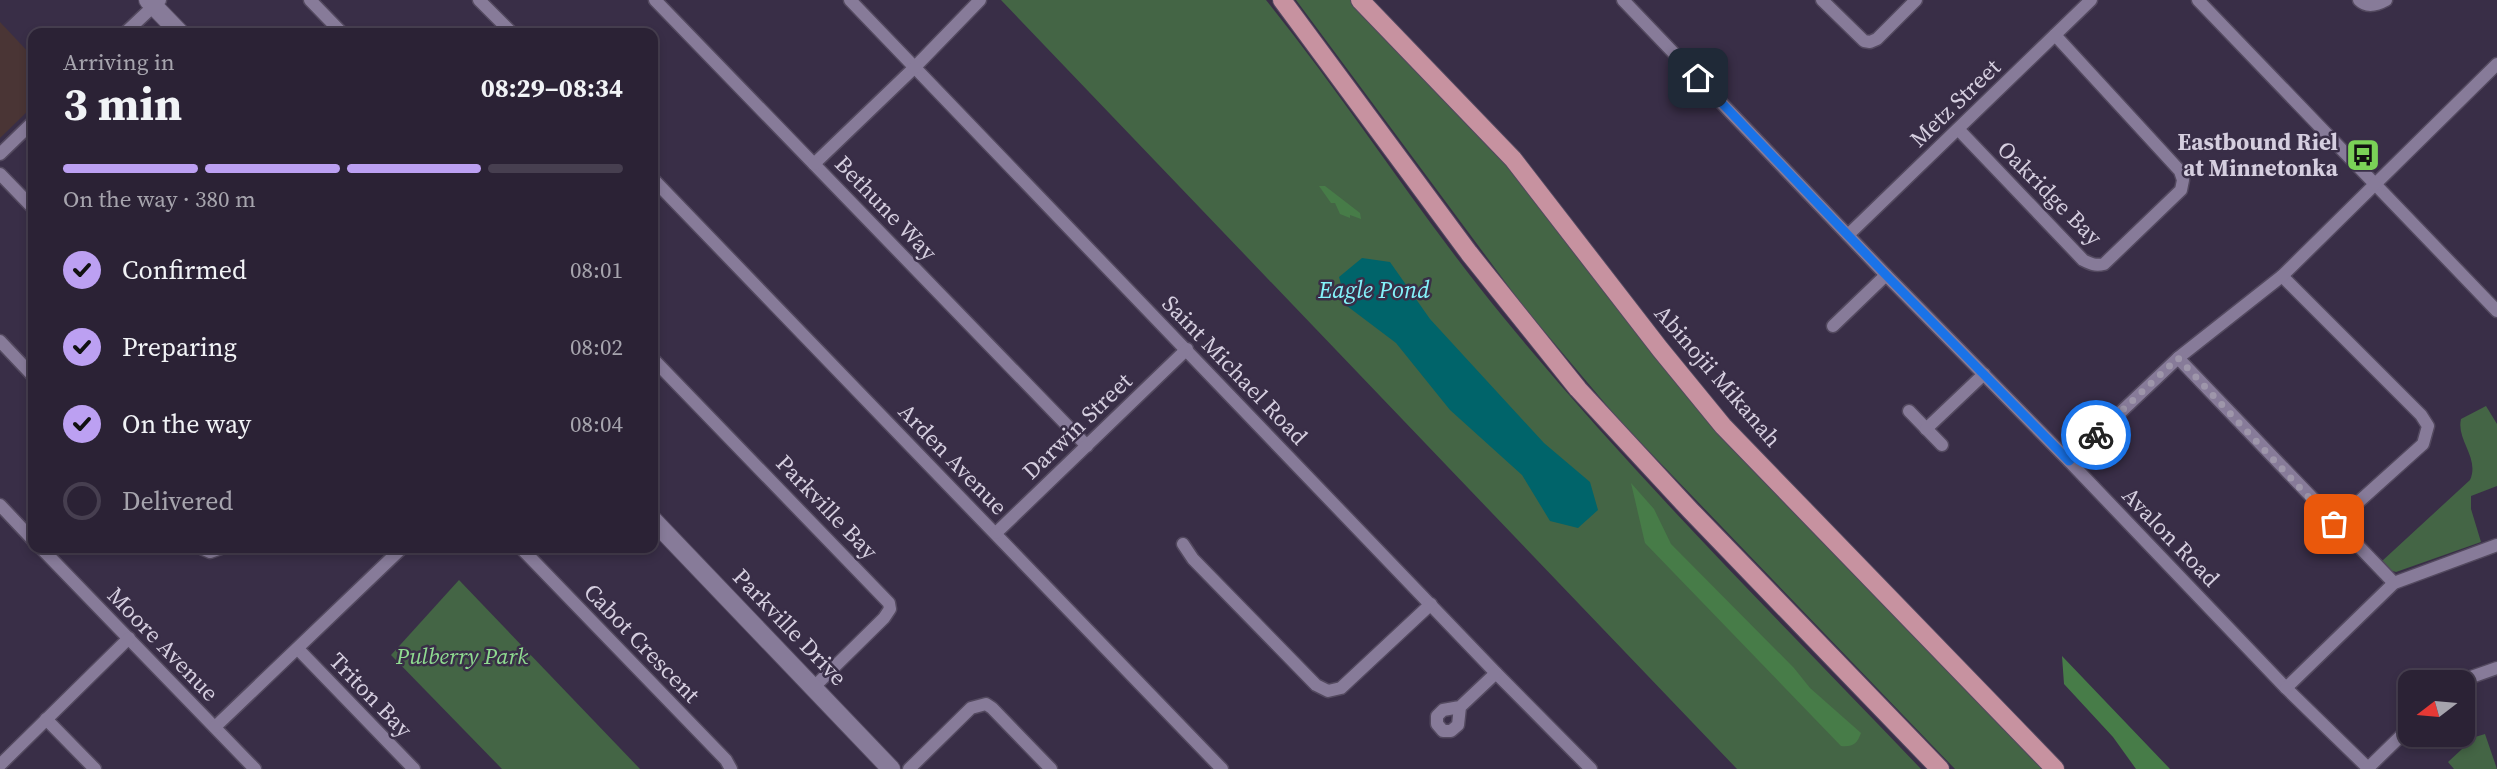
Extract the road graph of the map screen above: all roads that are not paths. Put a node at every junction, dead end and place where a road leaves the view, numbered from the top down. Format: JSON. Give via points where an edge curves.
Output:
{"nodes":[{"id":1,"x":310,"y":0,"type":"edge"},
{"id":2,"x":479,"y":0,"type":"edge"},
{"id":3,"x":655,"y":0,"type":"edge"},
{"id":4,"x":850,"y":0,"type":"edge"},
{"id":5,"x":980,"y":0,"type":"edge"},
{"id":6,"x":1282,"y":0,"type":"edge"},
{"id":7,"x":1360,"y":0,"type":"edge"},
{"id":8,"x":1623,"y":0,"type":"edge"},
{"id":9,"x":1822,"y":0,"type":"edge"},
{"id":10,"x":1916,"y":0,"type":"edge"},
{"id":11,"x":2091,"y":0,"type":"edge"},
{"id":12,"x":2198,"y":0,"type":"edge"},
{"id":13,"x":2359,"y":0,"type":"edge"},
{"id":14,"x":2386,"y":0,"type":"edge"},
{"id":15,"x":154,"y":2,"type":"edge"},
{"id":16,"x":130,"y":28,"type":"edge"},
{"id":17,"x":176,"y":28,"type":"edge"},
{"id":18,"x":337,"y":28,"type":"edge"},
{"id":19,"x":507,"y":28,"type":"edge"},
{"id":20,"x":2054,"y":35,"type":"junction"},
{"id":21,"x":2497,"y":64,"type":"edge"},
{"id":22,"x":914,"y":68,"type":"junction"},
{"id":23,"x":28,"y":127,"type":"edge"},
{"id":24,"x":1958,"y":129,"type":"junction"},
{"id":25,"x":0,"y":154,"type":"edge"},
{"id":26,"x":814,"y":163,"type":"junction"},
{"id":27,"x":0,"y":174,"type":"edge"},
{"id":28,"x":658,"y":184,"type":"edge"},
{"id":29,"x":2375,"y":184,"type":"junction"},
{"id":30,"x":28,"y":203,"type":"edge"},
{"id":31,"x":1848,"y":235,"type":"junction"},
{"id":32,"x":1886,"y":275,"type":"junction"},
{"id":33,"x":2282,"y":276,"type":"junction"},
{"id":34,"x":2497,"y":311,"type":"edge"},
{"id":35,"x":1833,"y":326,"type":"dead end"},
{"id":36,"x":0,"y":341,"type":"edge"},
{"id":37,"x":1187,"y":349,"type":"junction"},
{"id":38,"x":2178,"y":358,"type":"junction"},
{"id":39,"x":658,"y":364,"type":"edge"},
{"id":40,"x":28,"y":371,"type":"edge"},
{"id":41,"x":1984,"y":374,"type":"junction"},
{"id":42,"x":1909,"y":411,"type":"dead end"},
{"id":43,"x":1926,"y":429,"type":"junction"},
{"id":44,"x":1942,"y":445,"type":"dead end"},
{"id":45,"x":1087,"y":446,"type":"junction"},
{"id":46,"x":2069,"y":461,"type":"junction"},
{"id":47,"x":0,"y":505,"type":"edge"},
{"id":48,"x":2334,"y":524,"type":"junction"},
{"id":49,"x":658,"y":525,"type":"edge"},
{"id":50,"x":996,"y":533,"type":"junction"},
{"id":51,"x":28,"y":535,"type":"edge"},
{"id":52,"x":1183,"y":544,"type":"dead end"},
{"id":53,"x":2497,"y":545,"type":"edge"},
{"id":54,"x":46,"y":553,"type":"edge"},
{"id":55,"x":397,"y":553,"type":"edge"},
{"id":56,"x":526,"y":553,"type":"edge"},
{"id":57,"x":2394,"y":583,"type":"junction"},
{"id":58,"x":1431,"y":604,"type":"junction"},
{"id":59,"x":130,"y":638,"type":"junction"},
{"id":60,"x":298,"y":649,"type":"junction"},
{"id":61,"x":2497,"y":668,"type":"edge"},
{"id":62,"x":1496,"y":673,"type":"junction"},
{"id":63,"x":2475,"y":676,"type":"edge"},
{"id":64,"x":814,"y":687,"type":"junction"},
{"id":65,"x":2286,"y":688,"type":"junction"},
{"id":66,"x":1460,"y":707,"type":"dead end"},
{"id":67,"x":46,"y":719,"type":"junction"},
{"id":68,"x":215,"y":727,"type":"junction"},
{"id":69,"x":2398,"y":739,"type":"edge"},
{"id":70,"x":0,"y":765,"type":"edge"},
{"id":71,"x":1583,"y":766,"type":"edge"},
{"id":72,"x":95,"y":769,"type":"edge"},
{"id":73,"x":255,"y":769,"type":"edge"},
{"id":74,"x":414,"y":769,"type":"edge"},
{"id":75,"x":731,"y":769,"type":"edge"},
{"id":76,"x":891,"y":769,"type":"edge"},
{"id":77,"x":909,"y":769,"type":"edge"},
{"id":78,"x":1051,"y":769,"type":"edge"},
{"id":79,"x":1222,"y":769,"type":"edge"},
{"id":80,"x":1940,"y":769,"type":"edge"},
{"id":81,"x":2055,"y":769,"type":"edge"},
{"id":82,"x":2368,"y":769,"type":"edge"}],
"edges":[{"from":1,"to":18,"type":"street"},
{"from":2,"to":19,"type":"street"},
{"from":3,"to":26,"type":"street","name":"Bethune Way"},
{"from":4,"to":22,"type":"street","name":"Saint Michael Road"},
{"from":5,"to":22,"type":"street"},
{"from":6,"to":80,"type":"main road","via":[[1469,253],[1578,389]]},
{"from":7,"to":81,"type":"main road","name":"Abinojii Mikanah","via":[[1513,159],[1723,426]]},
{"from":8,"to":31,"type":"street","name":"Avalon Road"},
{"from":9,"to":10,"type":"street","via":[[1870,42]]},
{"from":11,"to":20,"type":"street","name":"Metz Street"},
{"from":12,"to":29,"type":"street"},
{"from":13,"to":14,"type":"street","via":[[2370,6]]},
{"from":15,"to":16,"type":"street"},
{"from":15,"to":17,"type":"street"},
{"from":20,"to":24,"type":"street","name":"Metz Street"},
{"from":20,"to":24,"type":"street","name":"Oakridge Bay","via":[[2180,171],[2181,190],[2097,266],[2083,260]]},
{"from":21,"to":29,"type":"street"},
{"from":22,"to":26,"type":"street"},
{"from":22,"to":37,"type":"street","name":"Saint Michael Road"},
{"from":23,"to":25,"type":"street"},
{"from":24,"to":31,"type":"street","name":"Metz Street"},
{"from":26,"to":45,"type":"street","name":"Bethune Way"},
{"from":27,"to":30,"type":"street"},
{"from":28,"to":50,"type":"street","name":"Arden Avenue"},
{"from":29,"to":33,"type":"street"},
{"from":29,"to":34,"type":"street"},
{"from":31,"to":32,"type":"street","name":"Avalon Road"},
{"from":32,"to":35,"type":"street"},
{"from":32,"to":41,"type":"street","name":"Avalon Road"},
{"from":33,"to":38,"type":"street"},
{"from":33,"to":48,"type":"street","via":[[2428,426],[2423,444]]},
{"from":36,"to":40,"type":"street"},
{"from":37,"to":45,"type":"street","name":"Darwin Street"},
{"from":37,"to":58,"type":"street","name":"Saint Michael Road"},
{"from":38,"to":46,"type":"street"},
{"from":38,"to":48,"type":"street"},
{"from":39,"to":64,"type":"street","name":"Parkville Bay","via":[[889,603],[884,618]]},
{"from":41,"to":43,"type":"street"},
{"from":41,"to":46,"type":"street","name":"Avalon Road"},
{"from":42,"to":43,"type":"street"},
{"from":43,"to":44,"type":"street"},
{"from":45,"to":50,"type":"street","name":"Darwin Street"},
{"from":46,"to":65,"type":"street","name":"Avalon Road"},
{"from":47,"to":51,"type":"street"},
{"from":48,"to":57,"type":"street"},
{"from":49,"to":64,"type":"street","name":"Parkville Drive"},
{"from":50,"to":79,"type":"street","name":"Arden Avenue"},
{"from":52,"to":58,"type":"street","via":[[1316,685],[1328,691],[1341,688]]},
{"from":53,"to":57,"type":"street"},
{"from":54,"to":59,"type":"street","name":"Moore Avenue"},
{"from":55,"to":60,"type":"street"},
{"from":56,"to":75,"type":"street","name":"Cabot Crescent"},
{"from":57,"to":65,"type":"street"},
{"from":58,"to":62,"type":"street","name":"Saint Michael Road"},
{"from":59,"to":67,"type":"street"},
{"from":59,"to":68,"type":"street","name":"Moore Avenue"},
{"from":60,"to":68,"type":"street"},
{"from":60,"to":74,"type":"street","name":"Triton Bay"},
{"from":61,"to":63,"type":"street"},
{"from":62,"to":66,"type":"street"},
{"from":62,"to":71,"type":"street","name":"Saint Michael Road"},
{"from":64,"to":76,"type":"street","name":"Parkville Drive"},
{"from":65,"to":82,"type":"street","name":"Avalon Road"},
{"from":67,"to":70,"type":"street"},
{"from":67,"to":72,"type":"street"},
{"from":68,"to":73,"type":"street","name":"Moore Avenue"},
{"from":69,"to":82,"type":"street"},
{"from":77,"to":78,"type":"street","via":[[971,708],[986,704]]}]}
